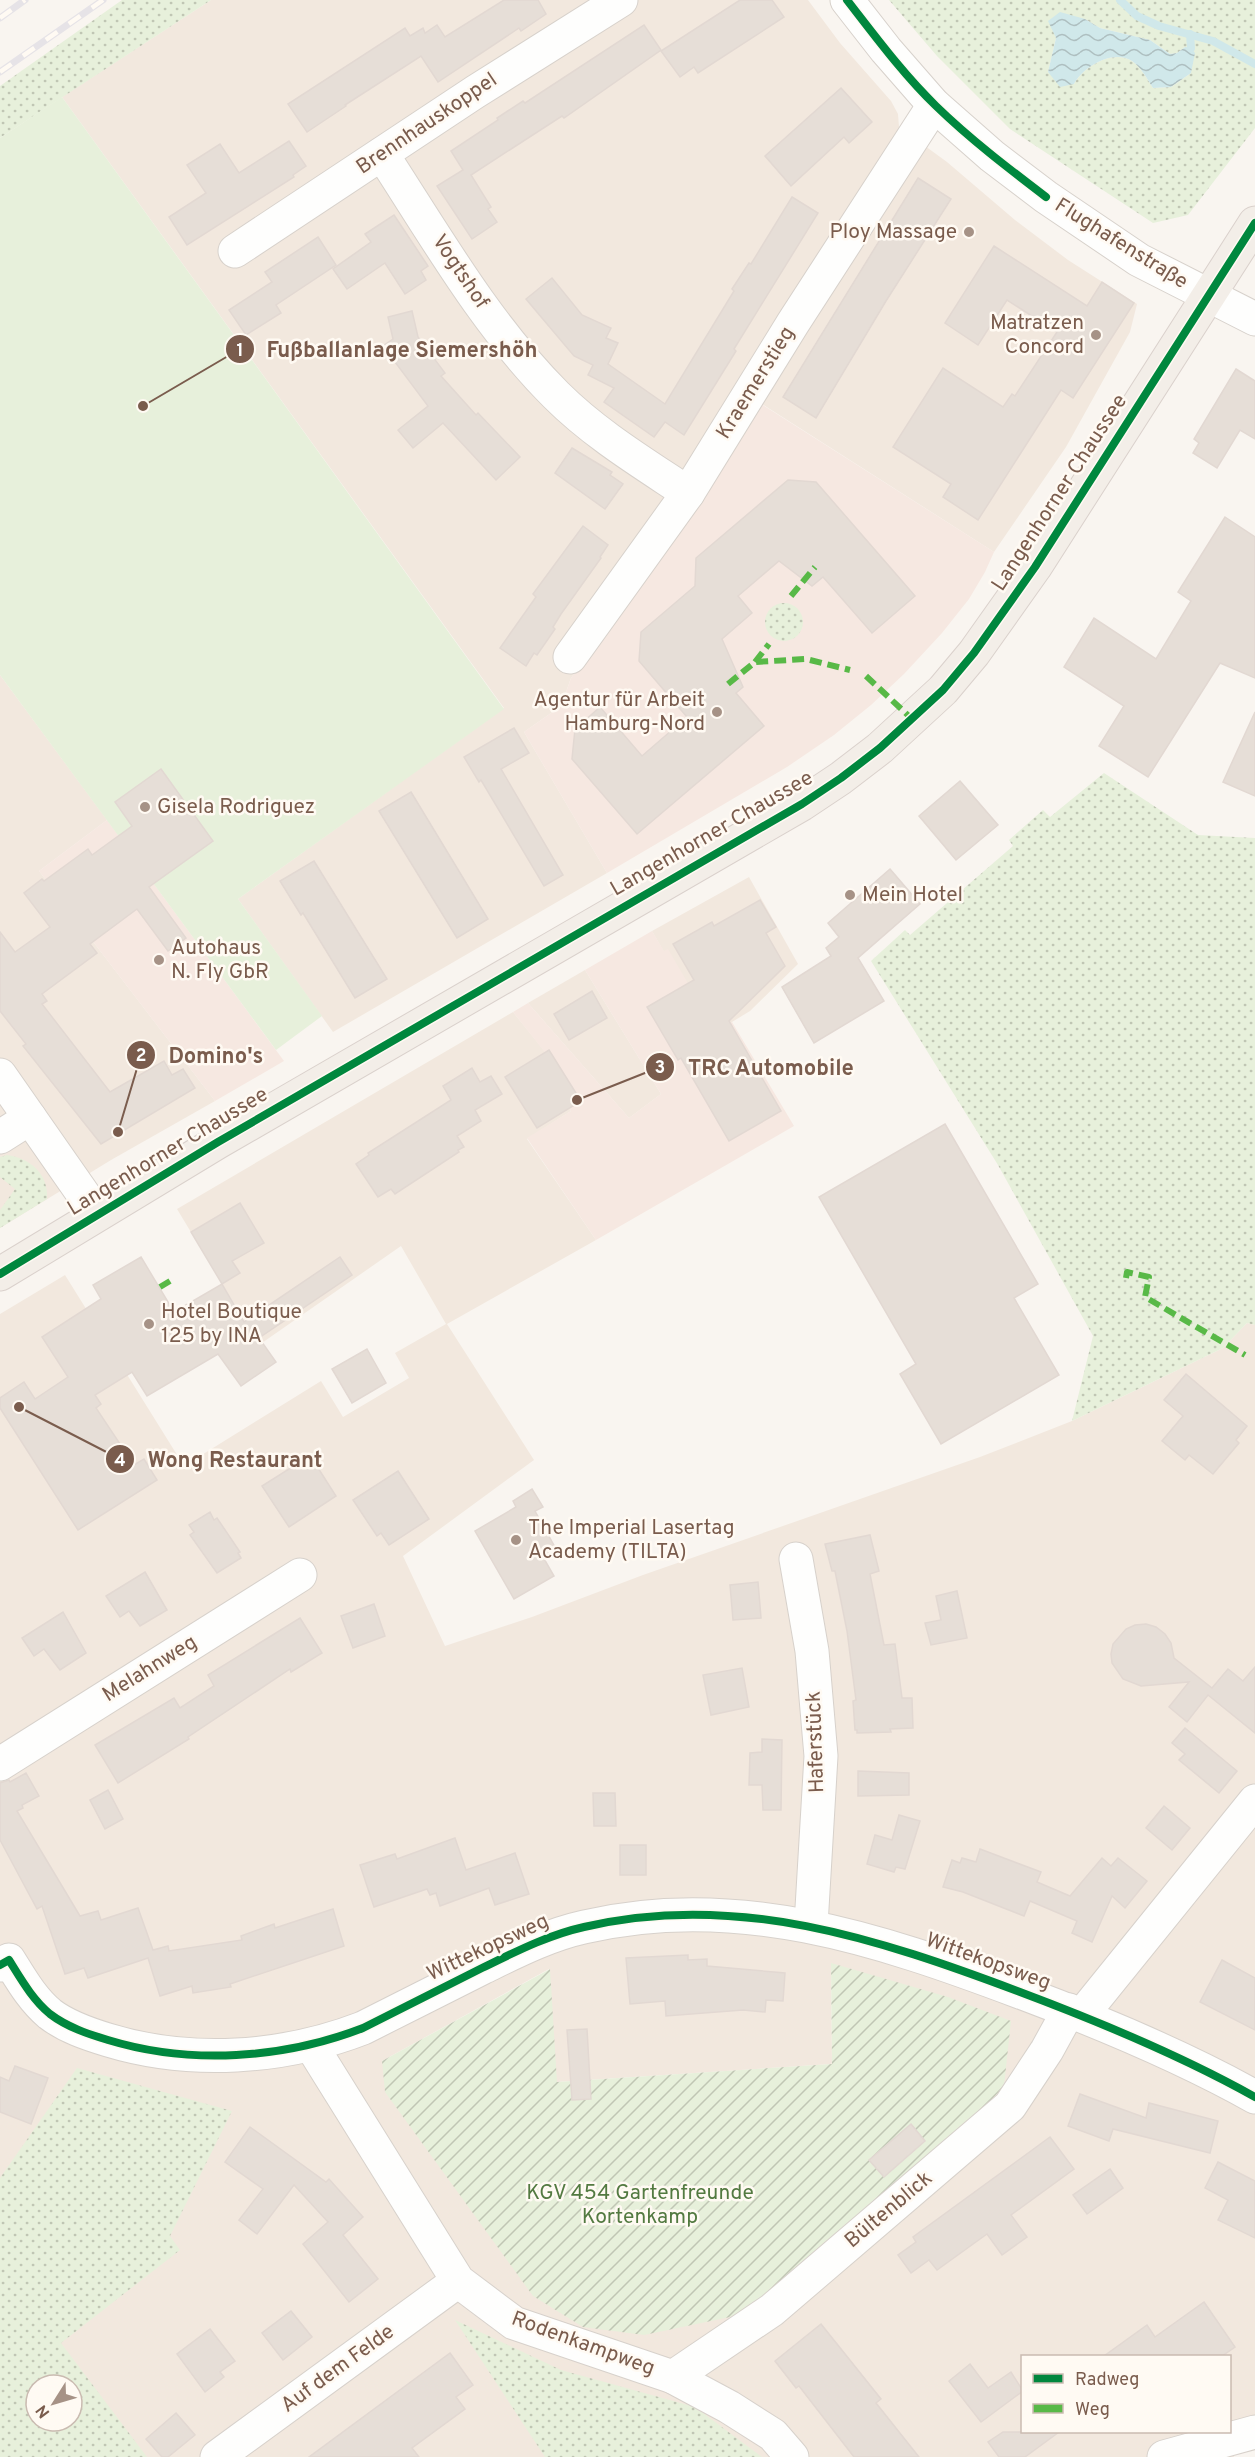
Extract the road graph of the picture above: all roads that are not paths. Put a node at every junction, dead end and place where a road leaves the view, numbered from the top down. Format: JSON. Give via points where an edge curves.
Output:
{"nodes":[{"id":1,"x":621,"y":0,"type":"edge"},
{"id":2,"x":847,"y":0,"type":"edge"},
{"id":3,"x":934,"y":105,"type":"junction"},
{"id":4,"x":382,"y":154,"type":"junction"},
{"id":5,"x":1255,"y":223,"type":"edge"},
{"id":6,"x":235,"y":251,"type":"dead end"},
{"id":7,"x":1207,"y":297,"type":"junction"},
{"id":8,"x":1255,"y":320,"type":"edge"},
{"id":9,"x":688,"y":494,"type":"junction"},
{"id":10,"x":570,"y":657,"type":"dead end"},
{"id":11,"x":0,"y":1075,"type":"edge"},
{"id":12,"x":30,"y":1118,"type":"junction"},
{"id":13,"x":0,"y":1137,"type":"edge"},
{"id":14,"x":97,"y":1215,"type":"junction"},
{"id":15,"x":0,"y":1274,"type":"edge"},
{"id":16,"x":796,"y":1560,"type":"dead end"},
{"id":17,"x":300,"y":1575,"type":"dead end"},
{"id":18,"x":0,"y":1764,"type":"edge"},
{"id":19,"x":1255,"y":1801,"type":"edge"},
{"id":20,"x":811,"y":1925,"type":"junction"},
{"id":21,"x":3,"y":1956,"type":"edge"},
{"id":22,"x":1076,"y":2013,"type":"junction"},
{"id":23,"x":311,"y":2045,"type":"junction"},
{"id":24,"x":1255,"y":2097,"type":"edge"},
{"id":25,"x":458,"y":2281,"type":"junction"},
{"id":26,"x":674,"y":2377,"type":"junction"},
{"id":27,"x":1255,"y":2432,"type":"edge"},
{"id":28,"x":217,"y":2457,"type":"edge"},
{"id":29,"x":792,"y":2457,"type":"edge"},
{"id":30,"x":1164,"y":2457,"type":"edge"}],
"edges":[{"from":1,"to":4,"type":"street","name":"Brennhauskoppel"},
{"from":2,"to":3,"type":"street","name":"Flughafenstraße"},
{"from":3,"to":7,"type":"street","name":"Flughafenstraße","via":[[1046,197],[1139,260]]},
{"from":3,"to":9,"type":"street","name":"Kraemerstieg","via":[[793,322]]},
{"from":4,"to":6,"type":"street","name":"Brennhauskoppel"},
{"from":4,"to":9,"type":"street","name":"Vogtshof","via":[[497,329],[529,367],[613,443]]},
{"from":5,"to":7,"type":"main road","name":"Langenhorner Chaussee"},
{"from":7,"to":8,"type":"street","name":"Flughafenstraße"},
{"from":7,"to":14,"type":"main road","name":"Langenhorner Chaussee","via":[[1001,618],[943,690],[879,748],[802,804]]},
{"from":9,"to":10,"type":"street","name":"Kraemerstieg"},
{"from":11,"to":12,"type":"street"},
{"from":12,"to":13,"type":"street"},
{"from":12,"to":14,"type":"street"},
{"from":14,"to":15,"type":"main road","name":"Langenhorner Chaussee"},
{"from":16,"to":20,"type":"street","name":"Haferstück","via":[[812,1652],[821,1756]]},
{"from":17,"to":18,"type":"street","name":"Melahnweg"},
{"from":19,"to":22,"type":"street","name":"Bültenblick"},
{"from":20,"to":22,"type":"street","name":"Wittekopsweg","via":[[954,1967]]},
{"from":20,"to":23,"type":"street","name":"Wittekopsweg","via":[[744,1916],[690,1915],[615,1920],[581,1927],[527,1946],[363,2028]]},
{"from":21,"to":23,"type":"street","name":"Wittekopsweg","via":[[52,2015],[70,2027],[135,2049],[218,2055]]},
{"from":22,"to":24,"type":"street","name":"Wittekopsweg","via":[[1124,2032]]},
{"from":22,"to":26,"type":"street","name":"Bültenblick","via":[[1010,2106],[772,2310]]},
{"from":23,"to":25,"type":"street","name":"Rodenkampweg"},
{"from":25,"to":26,"type":"street","name":"Rodenkampweg","via":[[514,2323]]},
{"from":25,"to":28,"type":"street","name":"Auf dem Felde"},
{"from":26,"to":29,"type":"street","name":"Rodenkampweg","via":[[773,2435]]},
{"from":27,"to":30,"type":"street"}]}
